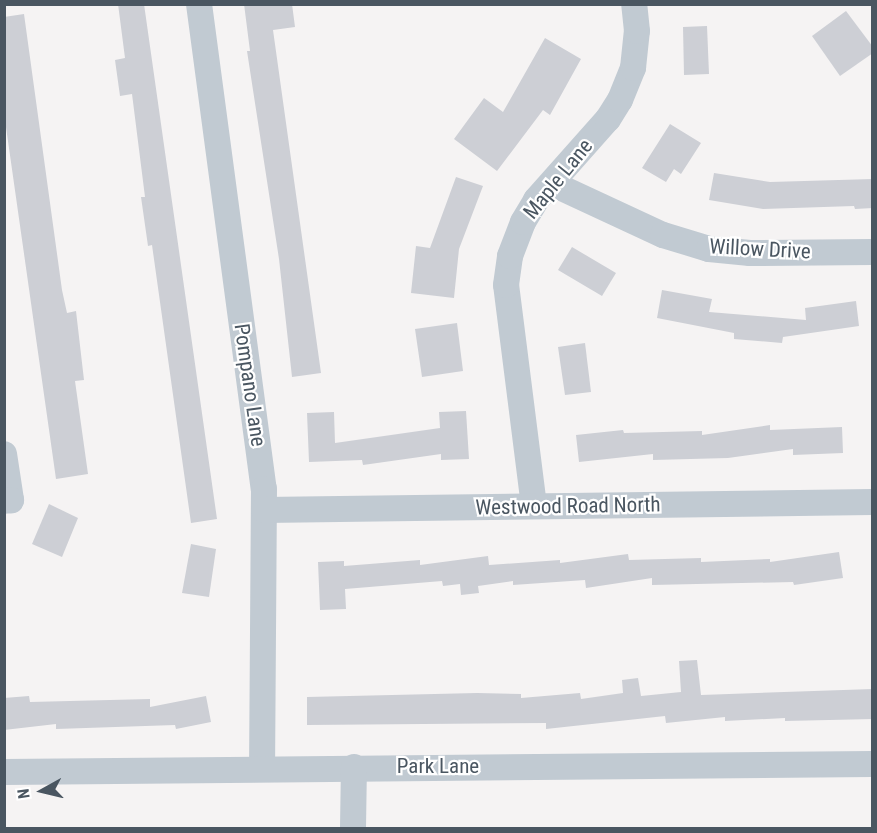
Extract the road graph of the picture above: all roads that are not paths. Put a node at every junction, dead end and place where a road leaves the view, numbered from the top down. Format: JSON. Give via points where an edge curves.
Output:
{"nodes":[{"id":1,"x":198,"y":4,"type":"edge"},
{"id":2,"x":634,"y":4,"type":"edge"},
{"id":3,"x":553,"y":184,"type":"junction"},
{"id":4,"x":873,"y":252,"type":"edge"},
{"id":5,"x":4,"y":454,"type":"edge"},
{"id":6,"x":4,"y":501,"type":"edge"},
{"id":7,"x":873,"y":502,"type":"edge"},
{"id":8,"x":534,"y":506,"type":"junction"},
{"id":9,"x":264,"y":510,"type":"junction"},
{"id":10,"x":873,"y":764,"type":"edge"},
{"id":11,"x":354,"y":767,"type":"junction"},
{"id":12,"x":262,"y":768,"type":"junction"},
{"id":13,"x":4,"y":772,"type":"edge"},
{"id":14,"x":353,"y":828,"type":"edge"}],
"edges":[{"from":1,"to":9,"type":"street","name":"Pompano Lane"},
{"from":2,"to":3,"type":"street","name":"Maple Lane","via":[[638,32],[633,68],[620,100]]},
{"from":3,"to":4,"type":"street","name":"Willow Drive","via":[[663,235],[709,249],[750,253]]},
{"from":3,"to":8,"type":"street","name":"Maple Lane","via":[[536,200],[523,222],[510,256],[506,285]]},
{"from":5,"to":6,"type":"street","via":[[11,500]]},
{"from":7,"to":8,"type":"street","name":"Westwood Road North"},
{"from":8,"to":9,"type":"street","name":"Westwood Road North"},
{"from":9,"to":12,"type":"street","name":"Pompano Lane"},
{"from":10,"to":11,"type":"street","name":"Park Lane"},
{"from":11,"to":12,"type":"street","name":"Park Lane"},
{"from":11,"to":14,"type":"street"},
{"from":12,"to":13,"type":"street","name":"Park Lane"}]}
